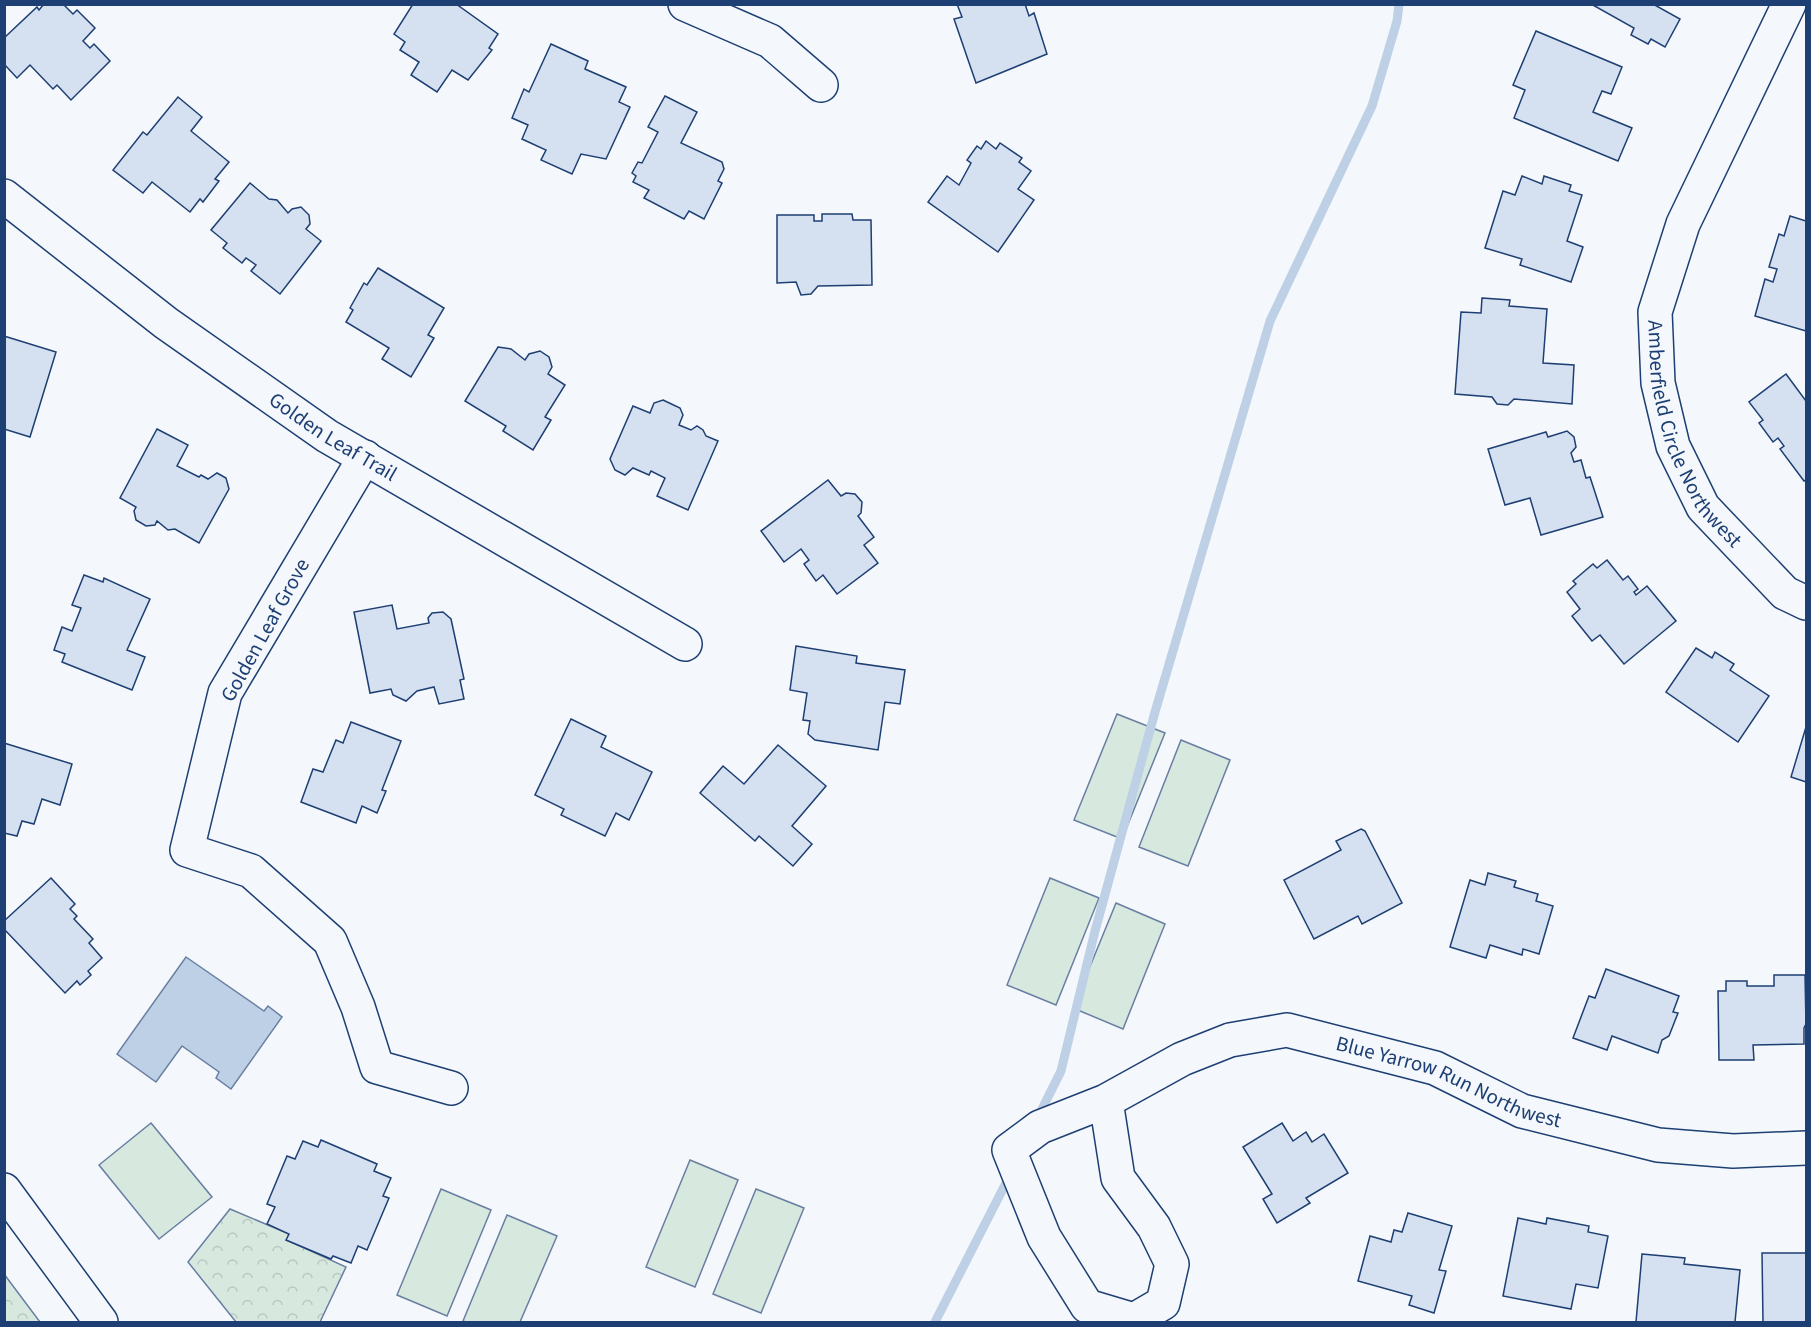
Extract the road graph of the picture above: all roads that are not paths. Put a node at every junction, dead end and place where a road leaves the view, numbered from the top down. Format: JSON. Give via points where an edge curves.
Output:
{"nodes":[{"id":1,"x":685,"y":4,"type":"edge"},
{"id":2,"x":1789,"y":4,"type":"edge"},
{"id":3,"x":821,"y":85,"type":"dead end"},
{"id":4,"x":4,"y":196,"type":"edge"},
{"id":5,"x":365,"y":457,"type":"junction"},
{"id":6,"x":1806,"y":603,"type":"edge"},
{"id":7,"x":685,"y":644,"type":"dead end"},
{"id":8,"x":451,"y":1088,"type":"dead end"},
{"id":9,"x":1106,"y":1101,"type":"junction"},
{"id":10,"x":1806,"y":1148,"type":"edge"},
{"id":11,"x":4,"y":1190,"type":"edge"},
{"id":12,"x":101,"y":1323,"type":"edge"}],
"edges":[{"from":1,"to":3,"type":"street","via":[[770,41]]},
{"from":2,"to":6,"type":"street","name":"Amberfield Circle Northwest","via":[[1683,224],[1655,312],[1658,383],[1673,446],[1703,507],[1785,592]]},
{"from":4,"to":5,"type":"street","name":"Golden Leaf Trail","via":[[166,323],[327,436]]},
{"from":5,"to":7,"type":"street","name":"Golden Leaf Trail"},
{"from":5,"to":8,"type":"street","name":"Golden Leaf Grove","via":[[225,693],[187,850],[251,870],[330,941],[358,1007],[377,1067]]},
{"from":9,"to":9,"type":"street","name":"Blue Yarrow Run Northwest","via":[[1040,1127],[1009,1150],[1044,1237],[1087,1306],[1134,1320],[1163,1303],[1172,1264],[1154,1227],[1118,1178]]},
{"from":9,"to":10,"type":"street","name":"Blue Yarrow Run Northwest","via":[[1182,1059],[1230,1040],[1287,1030],[1435,1068],[1522,1111],[1658,1145],[1733,1151]]},
{"from":11,"to":12,"type":"street"}]}
